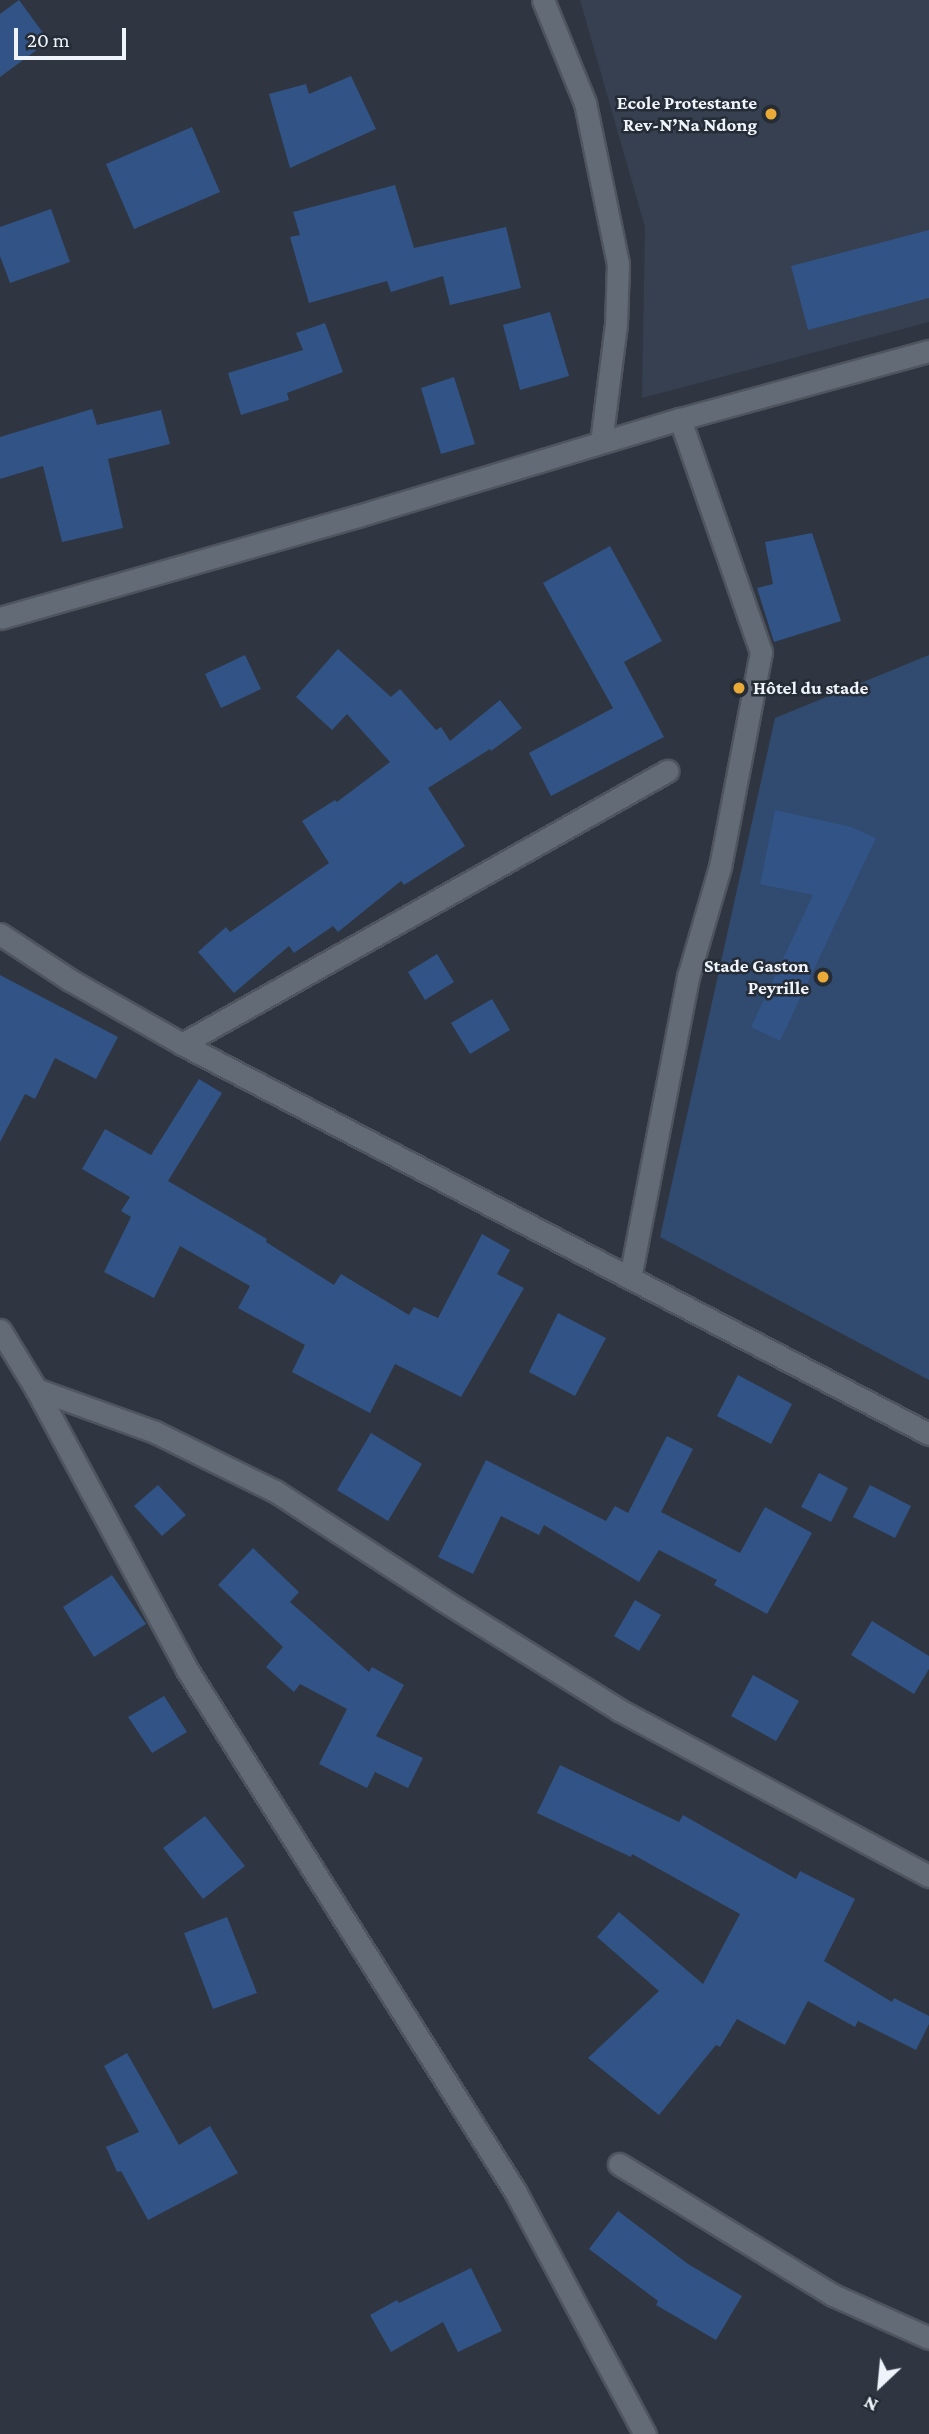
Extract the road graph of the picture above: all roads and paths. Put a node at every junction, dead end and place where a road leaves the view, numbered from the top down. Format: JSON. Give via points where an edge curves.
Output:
{"nodes":[{"id":1,"x":543,"y":0,"type":"edge"},
{"id":2,"x":929,"y":351,"type":"edge"},
{"id":3,"x":680,"y":419,"type":"junction"},
{"id":4,"x":601,"y":442,"type":"junction"},
{"id":5,"x":0,"y":618,"type":"edge"},
{"id":6,"x":667,"y":771,"type":"dead end"},
{"id":7,"x":0,"y":934,"type":"edge"},
{"id":8,"x":182,"y":1044,"type":"junction"},
{"id":9,"x":631,"y":1278,"type":"junction"},
{"id":10,"x":0,"y":1330,"type":"edge"},
{"id":11,"x":37,"y":1389,"type":"junction"},
{"id":12,"x":929,"y":1434,"type":"edge"},
{"id":13,"x":929,"y":1876,"type":"edge"},
{"id":14,"x":619,"y":2164,"type":"dead end"},
{"id":15,"x":929,"y":2338,"type":"edge"},
{"id":16,"x":645,"y":2434,"type":"edge"}],
"edges":[{"from":1,"to":4,"type":"street","via":[[585,103],[618,264],[616,324]]},
{"from":2,"to":3,"type":"street"},
{"from":3,"to":4,"type":"street"},
{"from":3,"to":9,"type":"street","via":[[761,652],[720,867],[688,977]]},
{"from":4,"to":5,"type":"street"},
{"from":6,"to":8,"type":"street"},
{"from":7,"to":8,"type":"street","via":[[69,980]]},
{"from":8,"to":9,"type":"street"},
{"from":9,"to":12,"type":"street"},
{"from":10,"to":11,"type":"street"},
{"from":11,"to":13,"type":"street","via":[[155,1432],[275,1491],[619,1710]]},
{"from":11,"to":16,"type":"street","via":[[186,1668],[515,2191]]},
{"from":14,"to":15,"type":"street","via":[[833,2295]]}]}
